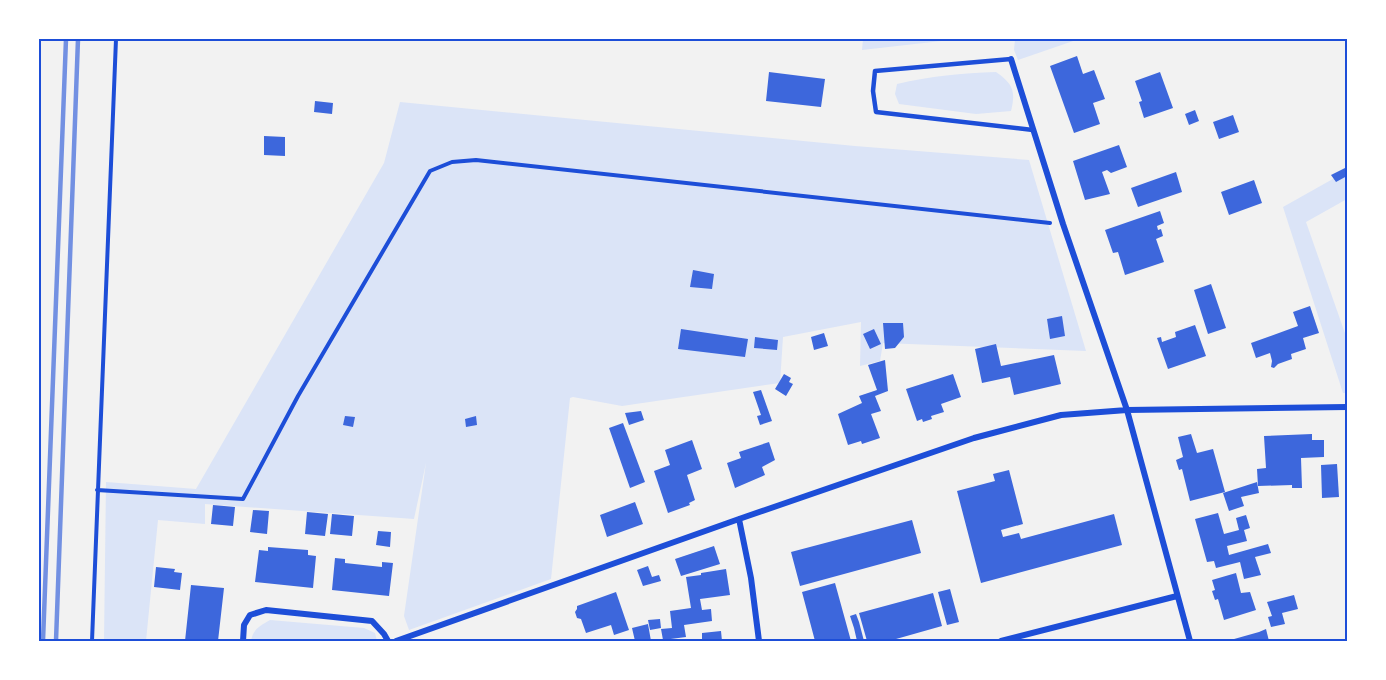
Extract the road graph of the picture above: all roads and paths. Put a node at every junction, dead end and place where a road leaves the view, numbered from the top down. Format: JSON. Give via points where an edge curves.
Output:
{"nodes":[{"id":1,"x":116,"y":39,"type":"edge"},
{"id":2,"x":1011,"y":59,"type":"joint"},
{"id":3,"x":1033,"y":130,"type":"junction"},
{"id":4,"x":1063,"y":224,"type":"junction"},
{"id":5,"x":1347,"y":407,"type":"edge"},
{"id":6,"x":1127,"y":410,"type":"junction"},
{"id":7,"x":97,"y":490,"type":"junction"},
{"id":8,"x":740,"y":519,"type":"junction"},
{"id":9,"x":1177,"y":596,"type":"junction"},
{"id":10,"x":92,"y":641,"type":"edge"},
{"id":11,"x":243,"y":641,"type":"edge"},
{"id":12,"x":388,"y":641,"type":"edge"},
{"id":13,"x":396,"y":641,"type":"edge"},
{"id":14,"x":759,"y":641,"type":"edge"},
{"id":15,"x":1000,"y":641,"type":"edge"},
{"id":16,"x":1190,"y":641,"type":"edge"}],
"edges":[{"from":1,"to":7,"type":"path"},
{"from":2,"to":3,"type":"street"},
{"from":2,"to":3,"type":"lane","via":[[875,71],[876,112]]},
{"from":3,"to":4,"type":"street"},
{"from":4,"to":6,"type":"street"},
{"from":4,"to":7,"type":"path","via":[[476,160],[452,162],[430,171],[298,396],[243,499]]},
{"from":5,"to":6,"type":"street"},
{"from":6,"to":8,"type":"street","via":[[1061,415],[974,438]]},
{"from":6,"to":9,"type":"street"},
{"from":7,"to":10,"type":"path"},
{"from":8,"to":13,"type":"street"},
{"from":8,"to":14,"type":"street"},
{"from":9,"to":15,"type":"street"},
{"from":9,"to":16,"type":"street"},
{"from":11,"to":12,"type":"street","via":[[244,625],[250,615],[267,610],[372,621]]}]}
